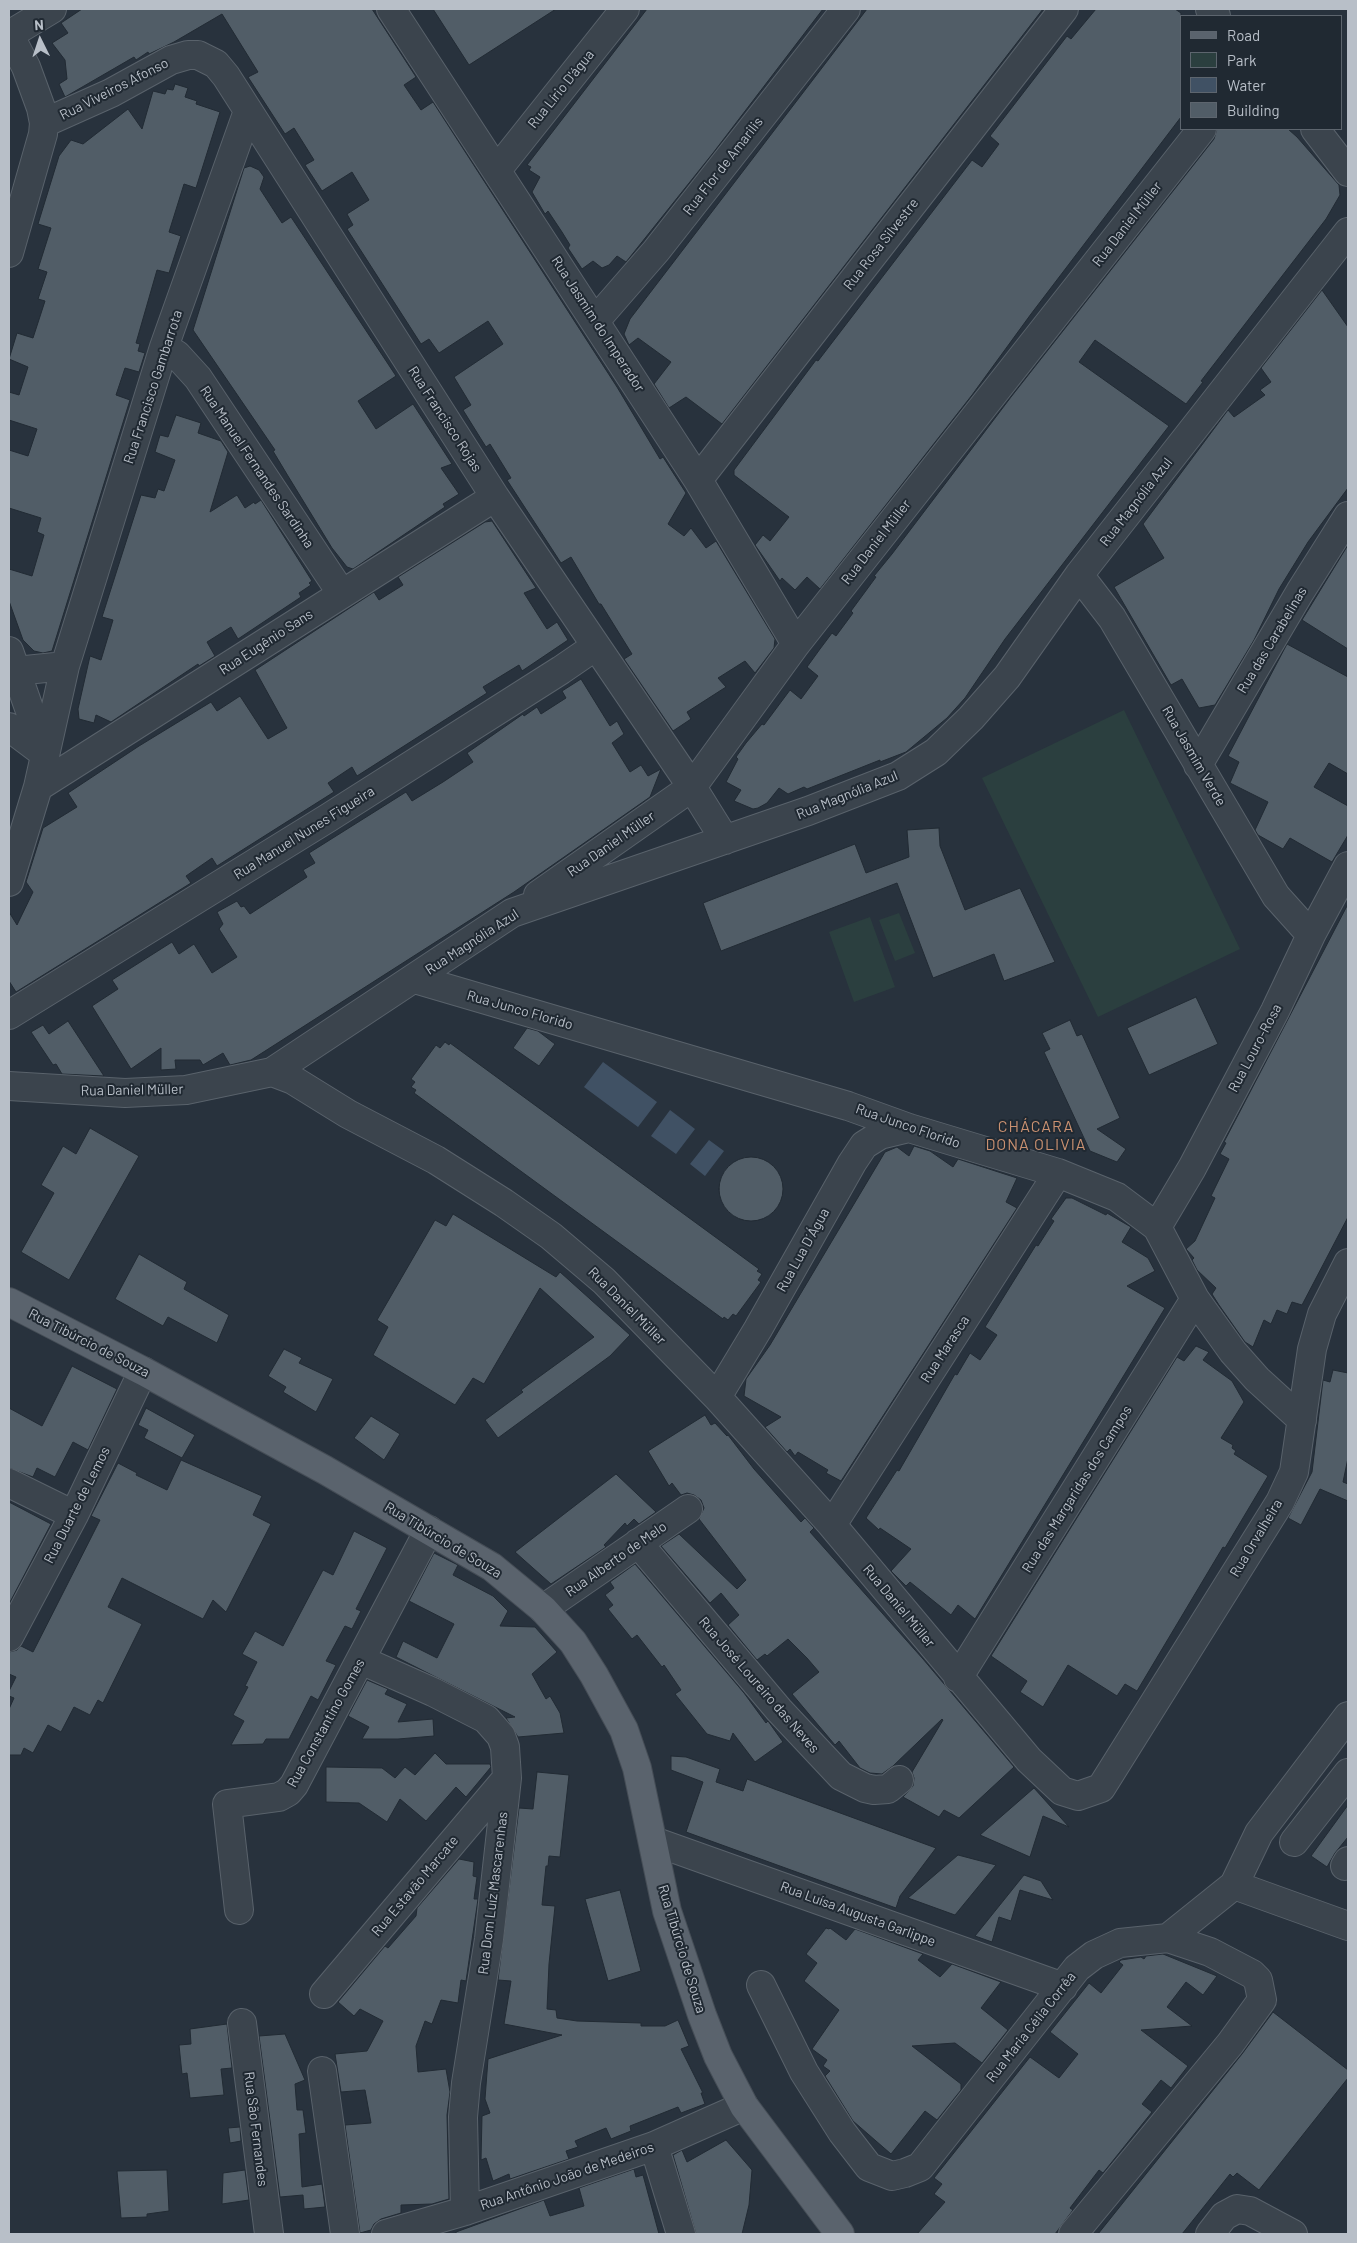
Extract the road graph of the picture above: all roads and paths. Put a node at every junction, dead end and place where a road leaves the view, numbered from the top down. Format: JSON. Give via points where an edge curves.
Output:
{"nodes":[{"id":1,"x":52,"y":9,"type":"edge"},
{"id":2,"x":391,"y":9,"type":"edge"},
{"id":3,"x":626,"y":9,"type":"edge"},
{"id":4,"x":846,"y":9,"type":"edge"},
{"id":5,"x":1064,"y":9,"type":"edge"},
{"id":6,"x":9,"y":35,"type":"edge"},
{"id":7,"x":198,"y":55,"type":"joint"},
{"id":8,"x":248,"y":111,"type":"junction"},
{"id":9,"x":44,"y":124,"type":"junction"},
{"id":10,"x":1201,"y":130,"type":"edge"},
{"id":11,"x":1316,"y":130,"type":"edge"},
{"id":12,"x":497,"y":170,"type":"junction"},
{"id":13,"x":1348,"y":172,"type":"edge"},
{"id":14,"x":1348,"y":232,"type":"edge"},
{"id":15,"x":9,"y":253,"type":"edge"},
{"id":16,"x":596,"y":320,"type":"junction"},
{"id":17,"x":164,"y":347,"type":"junction"},
{"id":18,"x":698,"y":480,"type":"junction"},
{"id":19,"x":495,"y":496,"type":"junction"},
{"id":20,"x":1348,"y":516,"type":"edge"},
{"id":21,"x":1079,"y":575,"type":"junction"},
{"id":22,"x":342,"y":594,"type":"junction"},
{"id":23,"x":796,"y":644,"type":"junction"},
{"id":24,"x":596,"y":646,"type":"junction"},
{"id":25,"x":11,"y":666,"type":"edge"},
{"id":26,"x":65,"y":666,"type":"junction"},
{"id":27,"x":9,"y":727,"type":"edge"},
{"id":28,"x":45,"y":754,"type":"junction"},
{"id":29,"x":1198,"y":765,"type":"junction"},
{"id":30,"x":38,"y":787,"type":"junction"},
{"id":31,"x":692,"y":787,"type":"junction"},
{"id":32,"x":725,"y":840,"type":"junction"},
{"id":33,"x":1348,"y":866,"type":"edge"},
{"id":34,"x":9,"y":882,"type":"edge"},
{"id":35,"x":512,"y":913,"type":"junction"},
{"id":36,"x":1311,"y":935,"type":"junction"},
{"id":37,"x":415,"y":979,"type":"junction"},
{"id":38,"x":9,"y":1015,"type":"edge"},
{"id":39,"x":272,"y":1072,"type":"junction"},
{"id":40,"x":9,"y":1086,"type":"edge"},
{"id":41,"x":909,"y":1128,"type":"junction"},
{"id":42,"x":1058,"y":1173,"type":"junction"},
{"id":43,"x":1157,"y":1227,"type":"junction"},
{"id":44,"x":1348,"y":1263,"type":"edge"},
{"id":45,"x":1196,"y":1299,"type":"junction"},
{"id":46,"x":9,"y":1302,"type":"edge"},
{"id":47,"x":143,"y":1371,"type":"junction"},
{"id":48,"x":718,"y":1397,"type":"junction"},
{"id":49,"x":1302,"y":1420,"type":"junction"},
{"id":50,"x":9,"y":1483,"type":"edge"},
{"id":51,"x":688,"y":1509,"type":"dead end"},
{"id":52,"x":74,"y":1515,"type":"junction"},
{"id":53,"x":832,"y":1525,"type":"junction"},
{"id":54,"x":429,"y":1530,"type":"junction"},
{"id":55,"x":638,"y":1543,"type":"junction"},
{"id":56,"x":543,"y":1609,"type":"junction"},
{"id":57,"x":9,"y":1637,"type":"edge"},
{"id":58,"x":361,"y":1660,"type":"junction"},
{"id":59,"x":958,"y":1678,"type":"junction"},
{"id":60,"x":1348,"y":1716,"type":"edge"},
{"id":61,"x":1348,"y":1773,"type":"edge"},
{"id":62,"x":507,"y":1778,"type":"junction"},
{"id":63,"x":899,"y":1780,"type":"dead end"},
{"id":64,"x":1101,"y":1788,"type":"joint"},
{"id":65,"x":653,"y":1842,"type":"junction"},
{"id":66,"x":1294,"y":1842,"type":"dead end"},
{"id":67,"x":1234,"y":1885,"type":"junction"},
{"id":68,"x":240,"y":1910,"type":"dead end"},
{"id":69,"x":1348,"y":1926,"type":"edge"},
{"id":70,"x":1168,"y":1938,"type":"junction"},
{"id":71,"x":762,"y":1985,"type":"dead end"},
{"id":72,"x":1062,"y":1987,"type":"junction"},
{"id":73,"x":324,"y":1994,"type":"dead end"},
{"id":74,"x":242,"y":2023,"type":"dead end"},
{"id":75,"x":322,"y":2071,"type":"dead end"},
{"id":76,"x":744,"y":2106,"type":"junction"},
{"id":77,"x":654,"y":2146,"type":"junction"},
{"id":78,"x":465,"y":2211,"type":"junction"},
{"id":79,"x":269,"y":2234,"type":"edge"},
{"id":80,"x":345,"y":2234,"type":"edge"},
{"id":81,"x":386,"y":2234,"type":"edge"},
{"id":82,"x":681,"y":2234,"type":"edge"},
{"id":83,"x":840,"y":2234,"type":"edge"},
{"id":84,"x":1073,"y":2234,"type":"edge"},
{"id":85,"x":1210,"y":2234,"type":"edge"},
{"id":86,"x":1293,"y":2234,"type":"edge"}],
"edges":[{"from":1,"to":6,"type":"street"},
{"from":2,"to":12,"type":"street","name":"Rua Jasmim do Imperador"},
{"from":3,"to":12,"type":"street","name":"Rua Lírio D'água"},
{"from":4,"to":16,"type":"street","name":"Rua Flor de Amarilis","via":[[656,251]]},
{"from":5,"to":18,"type":"street","name":"Rua Rosa Silvestre"},
{"from":6,"to":9,"type":"street","via":[[26,67]]},
{"from":7,"to":8,"type":"street","name":"Rua Francisco Rojas","via":[[216,64]]},
{"from":7,"to":9,"type":"street","name":"Rua Viveiros Afonso","via":[[171,60]]},
{"from":8,"to":17,"type":"street","name":"Rua Francisco Gambarrota"},
{"from":8,"to":19,"type":"street","name":"Rua Francisco Rojas"},
{"from":9,"to":15,"type":"street","name":"Rua Viveiros Afonso","via":[[44,134]]},
{"from":10,"to":23,"type":"street","name":"Rua Daniel Müller"},
{"from":11,"to":13,"type":"street"},
{"from":12,"to":16,"type":"street","name":"Rua Jasmim do Imperador"},
{"from":14,"to":21,"type":"street","name":"Rua Magnólia Azul"},
{"from":16,"to":18,"type":"street","name":"Rua Jasmim do Imperador"},
{"from":17,"to":22,"type":"street","name":"Rua Manuel Fernandes Sardinha","via":[[177,355],[198,378]]},
{"from":17,"to":26,"type":"street","name":"Rua Francisco Gambarrota"},
{"from":18,"to":23,"type":"street","name":"Rua Jasmim do Imperador"},
{"from":19,"to":22,"type":"street","name":"Rua Eugênio Sans"},
{"from":19,"to":24,"type":"street","name":"Rua Francisco Rojas"},
{"from":20,"to":29,"type":"street","name":"Rua das Carabelinas"},
{"from":21,"to":29,"type":"street","name":"Rua Jasmim Verde","via":[[1112,618]]},
{"from":21,"to":32,"type":"street","name":"Rua Magnólia Azul","via":[[1007,677],[972,718],[936,752],[898,776]]},
{"from":22,"to":30,"type":"street","name":"Rua Eugênio Sans"},
{"from":23,"to":31,"type":"street","name":"Rua Daniel Müller"},
{"from":24,"to":31,"type":"street","name":"Rua Francisco Rojas"},
{"from":24,"to":38,"type":"street","name":"Rua Manuel Nunes Figueira","via":[[328,818]]},
{"from":25,"to":26,"type":"street"},
{"from":25,"to":28,"type":"street"},
{"from":26,"to":28,"type":"street","name":"Rua Francisco Gambarrota"},
{"from":27,"to":28,"type":"street"},
{"from":28,"to":30,"type":"street","name":"Rua Francisco Gambarrota"},
{"from":29,"to":36,"type":"street","name":"Rua Jasmim Verde","via":[[1276,896]]},
{"from":30,"to":34,"type":"street","name":"Rua Francisco Gambarrota"},
{"from":31,"to":32,"type":"street","name":"Rua Francisco Rojas"},
{"from":31,"to":35,"type":"street","name":"Rua Daniel Müller"},
{"from":32,"to":35,"type":"street","name":"Rua Magnólia Azul"},
{"from":33,"to":36,"type":"street","name":"Rua Louro-Rosa"},
{"from":35,"to":37,"type":"street","name":"Rua Magnólia Azul"},
{"from":36,"to":43,"type":"street","name":"Rua Louro-Rosa","via":[[1275,1011]]},
{"from":37,"to":39,"type":"street","name":"Rua Magnólia Azul"},
{"from":37,"to":41,"type":"street","name":"Rua Junco Florido","via":[[848,1106]]},
{"from":39,"to":40,"type":"street","name":"Rua Daniel Müller","via":[[186,1090],[125,1093]]},
{"from":39,"to":48,"type":"street","name":"Rua Daniel Müller","via":[[293,1080],[348,1114],[436,1160],[551,1236],[604,1281]]},
{"from":41,"to":42,"type":"street","name":"Rua Junco Florido"},
{"from":41,"to":48,"type":"street","name":"Rua Lua D´Água","via":[[880,1135],[864,1145]]},
{"from":42,"to":43,"type":"street","name":"Rua Junco Florido","via":[[1116,1198]]},
{"from":42,"to":53,"type":"street","name":"Rua Marasca"},
{"from":43,"to":45,"type":"street","name":"Rua Junco Florido"},
{"from":44,"to":49,"type":"street","name":"Rua Orvalheira","via":[[1322,1314],[1312,1349]]},
{"from":45,"to":49,"type":"street","name":"Rua Junco Florido","via":[[1233,1352]]},
{"from":45,"to":59,"type":"street","name":"Rua das Margaridas dos Campos"},
{"from":46,"to":47,"type":"main road","name":"Rua Tibúrcio de Souza"},
{"from":47,"to":52,"type":"street","name":"Rua Duarte de Lemos"},
{"from":47,"to":54,"type":"main road","name":"Rua Tibúrcio de Souza"},
{"from":48,"to":53,"type":"street","name":"Rua Daniel Müller"},
{"from":49,"to":64,"type":"street","name":"Rua Orvalheira","via":[[1294,1472],[1280,1502]]},
{"from":50,"to":52,"type":"street"},
{"from":51,"to":55,"type":"street","name":"Rua Alberto de Melo"},
{"from":52,"to":57,"type":"street","name":"Rua Duarte de Lemos"},
{"from":53,"to":59,"type":"street","name":"Rua Daniel Müller"},
{"from":54,"to":56,"type":"main road","name":"Rua Tibúrcio de Souza","via":[[492,1568]]},
{"from":54,"to":58,"type":"street","name":"Rua Constantino Gomes"},
{"from":55,"to":56,"type":"street","name":"Rua Alberto de Melo"},
{"from":55,"to":63,"type":"street","name":"Rua José Loureiro das Neves","via":[[779,1710],[841,1776],[874,1790],[888,1788]]},
{"from":56,"to":65,"type":"main road","name":"Rua Tibúrcio de Souza","via":[[573,1642],[624,1730],[637,1768]]},
{"from":58,"to":62,"type":"street","name":"Rua Dom Luíz Mascarenhas","via":[[486,1719],[505,1747]]},
{"from":58,"to":68,"type":"street","name":"Rua Constantino Gomes","via":[[288,1792],[279,1797],[227,1804]]},
{"from":59,"to":64,"type":"street","name":"Rua Daniel Müller","via":[[1029,1760],[1062,1791],[1078,1796]]},
{"from":60,"to":67,"type":"street","via":[[1258,1833]]},
{"from":61,"to":66,"type":"street"},
{"from":62,"to":73,"type":"street","name":"Rua Estavão Marcate"},
{"from":62,"to":78,"type":"street","name":"Rua Dom Luíz Mascarenhas","via":[[488,1939],[466,2084],[463,2117]]},
{"from":65,"to":72,"type":"street","name":"Rua Luísa Augusta Garlippe"},
{"from":65,"to":76,"type":"main road","name":"Rua Tibúrcio de Souza","via":[[667,1911],[702,2015],[718,2056]]},
{"from":67,"to":69,"type":"street"},
{"from":67,"to":70,"type":"street"},
{"from":70,"to":72,"type":"street","name":"Rua Maria Célia Corrêa","via":[[1120,1943],[1094,1955],[1077,1968]]},
{"from":70,"to":84,"type":"street","name":"Rua Maria Célia Corrêa","via":[[1210,1952],[1252,1974],[1258,1980],[1262,2000],[1230,2044]]},
{"from":71,"to":72,"type":"street","name":"Rua Maria Célia Corrêa","via":[[804,2072],[842,2132],[869,2167],[892,2176],[920,2167]]},
{"from":74,"to":79,"type":"street","name":"Rua São Fernandes"},
{"from":75,"to":80,"type":"street"},
{"from":76,"to":77,"type":"street","name":"Rua Antônio João de Medeiros"},
{"from":76,"to":83,"type":"main road","name":"Rua Tibúrcio de Souza"},
{"from":77,"to":78,"type":"street","name":"Rua Antônio João de Medeiros"},
{"from":77,"to":82,"type":"street"},
{"from":78,"to":81,"type":"street","name":"Rua Antônio João de Medeiros"},
{"from":85,"to":86,"type":"street","via":[[1224,2216],[1237,2209],[1250,2211]]}]}
